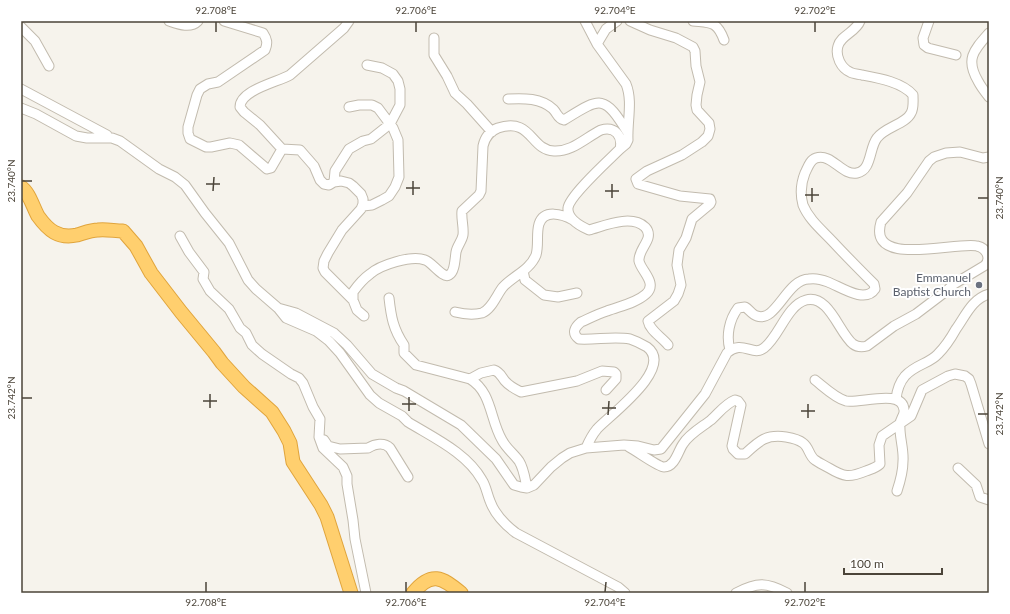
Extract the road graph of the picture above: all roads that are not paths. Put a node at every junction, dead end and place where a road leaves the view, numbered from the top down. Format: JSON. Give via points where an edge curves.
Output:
{"nodes":[{"id":1,"x":169,"y":21,"type":"edge"},
{"id":2,"x":198,"y":21,"type":"edge"},
{"id":3,"x":224,"y":21,"type":"edge"},
{"id":4,"x":349,"y":21,"type":"edge"},
{"id":5,"x":585,"y":21,"type":"edge"},
{"id":6,"x":617,"y":21,"type":"edge"},
{"id":7,"x":630,"y":21,"type":"edge"},
{"id":8,"x":693,"y":21,"type":"edge"},
{"id":9,"x":860,"y":21,"type":"edge"},
{"id":10,"x":929,"y":21,"type":"edge"},
{"id":11,"x":21,"y":27,"type":"edge"},
{"id":12,"x":989,"y":33,"type":"edge"},
{"id":13,"x":434,"y":38,"type":"dead end"},
{"id":14,"x":724,"y":40,"type":"dead end"},
{"id":15,"x":597,"y":44,"type":"junction"},
{"id":16,"x":956,"y":55,"type":"dead end"},
{"id":17,"x":367,"y":65,"type":"dead end"},
{"id":18,"x":49,"y":66,"type":"dead end"},
{"id":19,"x":21,"y":89,"type":"edge"},
{"id":20,"x":989,"y":97,"type":"edge"},
{"id":21,"x":508,"y":99,"type":"dead end"},
{"id":22,"x":349,"y":107,"type":"dead end"},
{"id":23,"x":21,"y":108,"type":"edge"},
{"id":24,"x":390,"y":124,"type":"junction"},
{"id":25,"x":492,"y":132,"type":"junction"},
{"id":26,"x":628,"y":133,"type":"junction"},
{"id":27,"x":112,"y":138,"type":"junction"},
{"id":28,"x":282,"y":149,"type":"junction"},
{"id":29,"x":620,"y":149,"type":"junction"},
{"id":30,"x":989,"y":157,"type":"edge"},
{"id":31,"x":334,"y":182,"type":"junction"},
{"id":32,"x":21,"y":186,"type":"edge"},
{"id":33,"x":363,"y":206,"type":"junction"},
{"id":34,"x":574,"y":221,"type":"junction"},
{"id":35,"x":180,"y":236,"type":"dead end"},
{"id":36,"x":523,"y":271,"type":"junction"},
{"id":37,"x":577,"y":292,"type":"dead end"},
{"id":38,"x":989,"y":294,"type":"edge"},
{"id":39,"x":389,"y":298,"type":"dead end"},
{"id":40,"x":353,"y":300,"type":"junction"},
{"id":41,"x":278,"y":308,"type":"junction"},
{"id":42,"x":455,"y":312,"type":"dead end"},
{"id":43,"x":364,"y":316,"type":"dead end"},
{"id":44,"x":668,"y":345,"type":"dead end"},
{"id":45,"x":730,"y":350,"type":"junction"},
{"id":46,"x":470,"y":378,"type":"junction"},
{"id":47,"x":815,"y":380,"type":"dead end"},
{"id":48,"x":606,"y":390,"type":"dead end"},
{"id":49,"x":896,"y":399,"type":"junction"},
{"id":50,"x":900,"y":423,"type":"junction"},
{"id":51,"x":320,"y":427,"type":"junction"},
{"id":52,"x":989,"y":444,"type":"edge"},
{"id":53,"x":624,"y":445,"type":"junction"},
{"id":54,"x":586,"y":448,"type":"junction"},
{"id":55,"x":958,"y":468,"type":"dead end"},
{"id":56,"x":408,"y":477,"type":"dead end"},
{"id":57,"x":527,"y":488,"type":"junction"},
{"id":58,"x":898,"y":491,"type":"dead end"},
{"id":59,"x":989,"y":500,"type":"edge"},
{"id":60,"x":351,"y":593,"type":"edge"},
{"id":61,"x":366,"y":593,"type":"edge"},
{"id":62,"x":414,"y":593,"type":"edge"},
{"id":63,"x":461,"y":593,"type":"edge"},
{"id":64,"x":625,"y":593,"type":"edge"},
{"id":65,"x":736,"y":593,"type":"edge"},
{"id":66,"x":787,"y":593,"type":"edge"}],
"edges":[{"from":1,"to":2,"type":"street","via":[[177,25],[191,25]]},
{"from":3,"to":28,"type":"street","via":[[263,33],[267,46],[265,50],[218,82],[200,89],[188,134],[190,138],[206,147],[230,143],[239,145],[267,169],[271,168]]},
{"from":4,"to":28,"type":"street","via":[[290,75],[258,88],[240,103],[244,112],[260,124]]},
{"from":5,"to":15,"type":"street"},
{"from":6,"to":15,"type":"street","via":[[606,28]]},
{"from":7,"to":44,"type":"street","via":[[693,47],[700,82],[696,95],[697,110],[706,118],[710,129],[702,142],[636,179],[638,184],[680,196],[710,199],[711,202],[691,221],[679,250],[677,265],[681,285],[678,294],[674,301],[648,321],[651,328]]},
{"from":8,"to":14,"type":"street","via":[[716,25]]},
{"from":9,"to":45,"type":"street","via":[[839,43],[838,60],[850,72],[896,84],[910,92],[913,95],[912,110],[907,118],[878,136],[864,170],[852,174],[824,158],[815,158],[806,171],[801,190],[804,206],[813,222],[876,289],[867,295],[827,281],[805,279],[787,292],[769,314],[758,317],[745,307],[738,308],[730,326]]},
{"from":10,"to":16,"type":"street","via":[[923,38],[924,45]]},
{"from":11,"to":18,"type":"street","via":[[37,45]]},
{"from":12,"to":20,"type":"street","via":[[974,53],[972,61],[972,69]]},
{"from":13,"to":25,"type":"street","via":[[434,55],[454,93]]},
{"from":15,"to":26,"type":"street","via":[[629,91]]},
{"from":17,"to":24,"type":"street","via":[[390,71],[398,81],[400,105]]},
{"from":19,"to":27,"type":"street"},
{"from":21,"to":26,"type":"street","via":[[538,100],[564,120],[598,102],[612,109]]},
{"from":22,"to":24,"type":"street","via":[[374,106]]},
{"from":23,"to":27,"type":"street","via":[[76,136]]},
{"from":24,"to":31,"type":"street","via":[[371,138],[349,149],[335,171]]},
{"from":24,"to":33,"type":"street","via":[[398,140],[398,182],[389,196],[372,205]]},
{"from":25,"to":29,"type":"street","via":[[505,126],[519,127],[541,147],[555,151],[572,148],[596,133],[610,129],[620,136]]},
{"from":25,"to":40,"type":"street","via":[[484,139],[480,195],[462,211],[463,236],[456,249],[451,274],[443,275],[424,259],[409,259],[386,265],[370,273],[353,292]]},
{"from":26,"to":29,"type":"street","via":[[626,144]]},
{"from":27,"to":41,"type":"street","via":[[185,185],[229,243],[248,280]]},
{"from":28,"to":31,"type":"street","via":[[300,150],[314,166],[324,184]]},
{"from":29,"to":34,"type":"street","via":[[570,202],[569,215]]},
{"from":30,"to":45,"type":"street","via":[[983,158],[960,152],[934,157],[880,226],[885,243],[897,249],[929,250],[978,246],[986,250],[988,255],[989,260],[984,266],[954,284],[916,314],[894,326],[868,346],[853,344],[830,312],[820,303],[811,300],[796,306],[764,348],[757,350],[736,347]]},
{"from":31,"to":33,"type":"street","via":[[354,186],[362,195]]},
{"from":32,"to":60,"type":"highway","via":[[43,223],[54,233],[68,236],[99,230],[123,231],[136,246],[151,273],[222,363],[272,412],[290,443],[293,462],[327,517]]},
{"from":33,"to":40,"type":"street","via":[[333,243],[324,266],[325,272]]},
{"from":34,"to":36,"type":"street","via":[[566,216],[553,214],[542,218],[538,225],[536,256]]},
{"from":34,"to":54,"type":"street","via":[[588,230],[624,221],[637,222],[644,226],[648,235],[639,262],[648,276],[650,289],[633,301],[581,322],[575,328],[575,336],[579,339],[632,339],[649,349],[654,359],[648,378],[638,391],[595,431]]},
{"from":35,"to":51,"type":"street","via":[[204,272],[203,279],[210,291],[228,309],[252,345],[303,383],[320,419]]},
{"from":36,"to":37,"type":"street","via":[[531,286],[544,295],[558,297]]},
{"from":36,"to":42,"type":"street","via":[[503,287],[487,310],[462,314]]},
{"from":38,"to":49,"type":"street","via":[[968,309],[957,329],[937,355],[912,369],[904,378],[897,390]]},
{"from":39,"to":46,"type":"street","via":[[391,318],[404,345],[404,353],[416,365]]},
{"from":40,"to":43,"type":"street","via":[[357,310]]},
{"from":41,"to":57,"type":"street","via":[[296,313],[334,333],[348,345],[372,374],[461,425],[496,459],[514,485]]},
{"from":41,"to":64,"type":"street","via":[[286,318],[316,331],[329,341],[362,386],[379,402],[456,452],[472,466],[483,481],[497,516],[505,525]]},
{"from":45,"to":53,"type":"street","via":[[705,394],[661,449]]},
{"from":46,"to":48,"type":"street","via":[[494,370],[502,375],[505,382],[521,392],[577,382],[602,371],[614,372],[616,379]]},
{"from":46,"to":57,"type":"street","via":[[476,382],[486,397],[501,440],[522,466]]},
{"from":47,"to":49,"type":"street","via":[[846,400]]},
{"from":49,"to":50,"type":"street","via":[[902,403],[904,409]]},
{"from":50,"to":52,"type":"street","via":[[911,416],[922,390],[948,376],[960,374],[969,379]]},
{"from":50,"to":53,"type":"street","via":[[880,440],[880,464],[851,476],[840,474],[816,461],[803,443],[791,438],[769,437],[758,442],[745,454],[738,454],[732,446],[742,405],[735,400],[688,438],[669,466],[661,466]]},
{"from":50,"to":58,"type":"street","via":[[904,462]]},
{"from":51,"to":56,"type":"street","via":[[324,441],[330,448],[387,445]]},
{"from":51,"to":61,"type":"street","via":[[319,437],[323,448],[343,467],[347,476],[346,484]]},
{"from":53,"to":54,"type":"street"},
{"from":54,"to":57,"type":"street","via":[[562,458],[534,485]]},
{"from":55,"to":59,"type":"street","via":[[976,485],[980,497]]},
{"from":62,"to":63,"type":"highway","via":[[426,581],[434,579],[448,582]]},
{"from":65,"to":66,"type":"street","via":[[751,586],[767,584]]}]}
